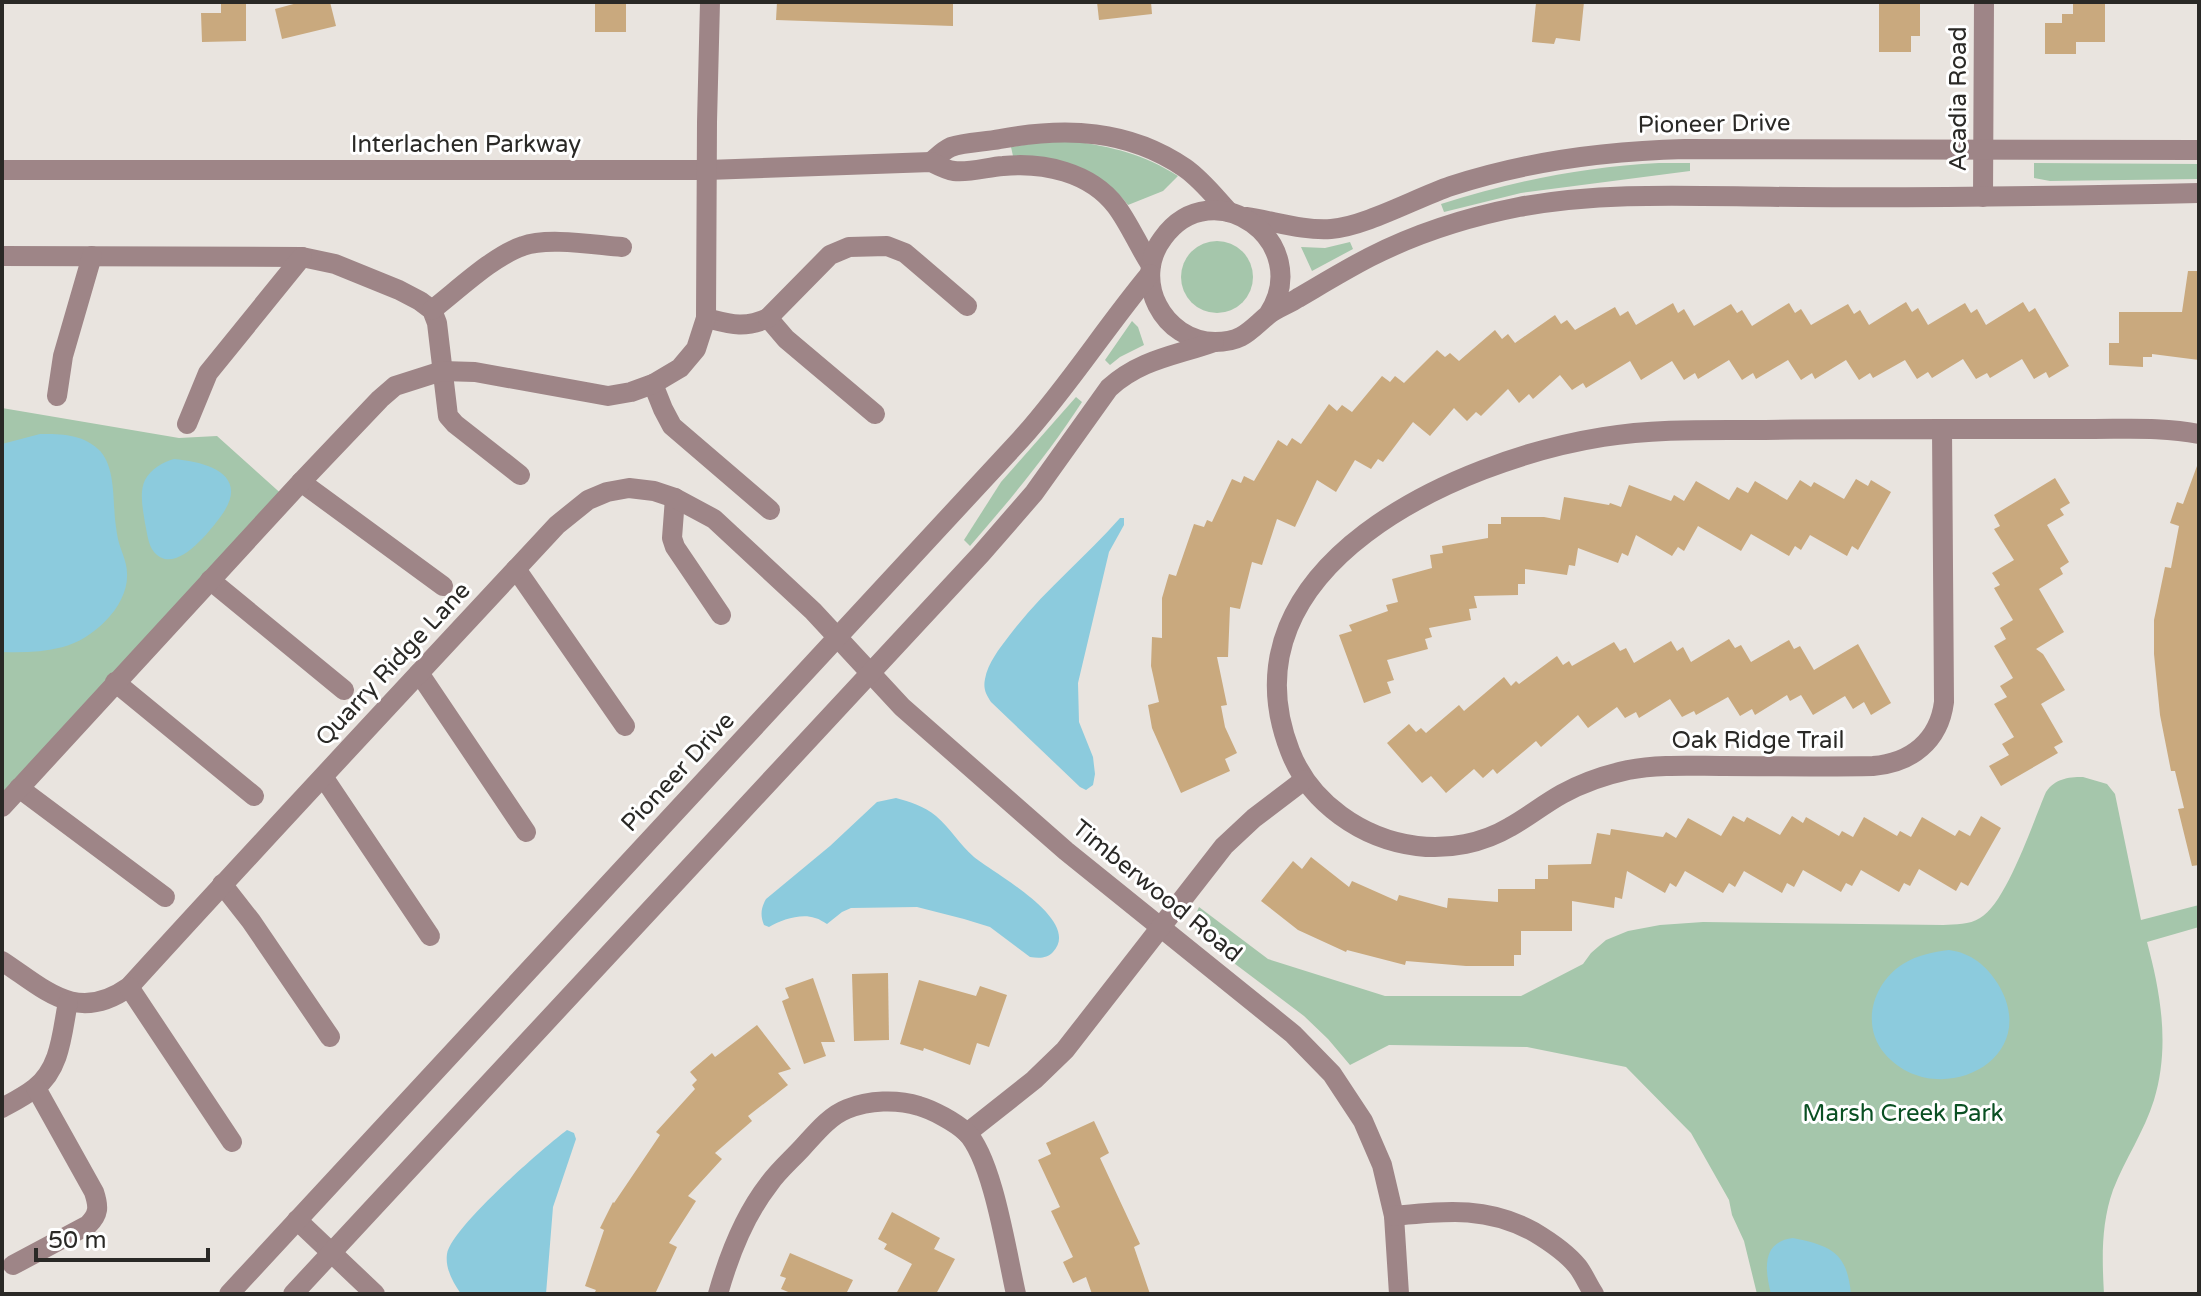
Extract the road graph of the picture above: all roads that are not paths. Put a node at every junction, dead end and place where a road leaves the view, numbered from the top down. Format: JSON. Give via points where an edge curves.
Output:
{"nodes":[{"id":1,"x":710,"y":2,"type":"edge"},
{"id":2,"x":1984,"y":2,"type":"edge"},
{"id":3,"x":1983,"y":150,"type":"junction"},
{"id":4,"x":2199,"y":150,"type":"edge"},
{"id":5,"x":931,"y":162,"type":"junction"},
{"id":6,"x":2,"y":170,"type":"edge"},
{"id":7,"x":707,"y":170,"type":"junction"},
{"id":8,"x":2199,"y":193,"type":"edge"},
{"id":9,"x":1983,"y":197,"type":"junction"},
{"id":10,"x":1236,"y":214,"type":"junction"},
{"id":11,"x":622,"y":247,"type":"dead end"},
{"id":12,"x":2,"y":256,"type":"edge"},
{"id":13,"x":92,"y":256,"type":"junction"},
{"id":14,"x":302,"y":257,"type":"junction"},
{"id":15,"x":1150,"y":269,"type":"junction"},
{"id":16,"x":967,"y":306,"type":"dead end"},
{"id":17,"x":432,"y":310,"type":"junction"},
{"id":18,"x":1268,"y":315,"type":"junction"},
{"id":19,"x":706,"y":318,"type":"junction"},
{"id":20,"x":768,"y":318,"type":"junction"},
{"id":21,"x":1214,"y":342,"type":"junction"},
{"id":22,"x":442,"y":371,"type":"junction"},
{"id":23,"x":653,"y":384,"type":"junction"},
{"id":24,"x":57,"y":396,"type":"dead end"},
{"id":25,"x":875,"y":414,"type":"dead end"},
{"id":26,"x":187,"y":424,"type":"dead end"},
{"id":27,"x":1942,"y":429,"type":"junction"},
{"id":28,"x":2199,"y":434,"type":"edge"},
{"id":29,"x":520,"y":475,"type":"dead end"},
{"id":30,"x":301,"y":482,"type":"junction"},
{"id":31,"x":675,"y":498,"type":"junction"},
{"id":32,"x":770,"y":510,"type":"dead end"},
{"id":33,"x":516,"y":569,"type":"junction"},
{"id":34,"x":210,"y":580,"type":"junction"},
{"id":35,"x":443,"y":586,"type":"dead end"},
{"id":36,"x":721,"y":615,"type":"dead end"},
{"id":37,"x":838,"y":637,"type":"junction"},
{"id":38,"x":419,"y":673,"type":"junction"},
{"id":39,"x":870,"y":673,"type":"junction"},
{"id":40,"x":115,"y":682,"type":"junction"},
{"id":41,"x":344,"y":690,"type":"dead end"},
{"id":42,"x":625,"y":726,"type":"dead end"},
{"id":43,"x":324,"y":778,"type":"junction"},
{"id":44,"x":1304,"y":780,"type":"junction"},
{"id":45,"x":19,"y":788,"type":"junction"},
{"id":46,"x":254,"y":796,"type":"dead end"},
{"id":47,"x":2,"y":807,"type":"edge"},
{"id":48,"x":526,"y":832,"type":"dead end"},
{"id":49,"x":222,"y":884,"type":"junction"},
{"id":50,"x":165,"y":897,"type":"dead end"},
{"id":51,"x":1161,"y":929,"type":"junction"},
{"id":52,"x":430,"y":936,"type":"dead end"},
{"id":53,"x":2,"y":961,"type":"edge"},
{"id":54,"x":129,"y":987,"type":"junction"},
{"id":55,"x":68,"y":1002,"type":"junction"},
{"id":56,"x":330,"y":1037,"type":"dead end"},
{"id":57,"x":36,"y":1088,"type":"junction"},
{"id":58,"x":2,"y":1108,"type":"edge"},
{"id":59,"x":967,"y":1133,"type":"junction"},
{"id":60,"x":232,"y":1142,"type":"dead end"},
{"id":61,"x":1394,"y":1216,"type":"junction"},
{"id":62,"x":297,"y":1220,"type":"junction"},
{"id":63,"x":331,"y":1253,"type":"junction"},
{"id":64,"x":13,"y":1265,"type":"dead end"},
{"id":65,"x":229,"y":1294,"type":"edge"},
{"id":66,"x":293,"y":1294,"type":"edge"},
{"id":67,"x":375,"y":1294,"type":"edge"},
{"id":68,"x":718,"y":1294,"type":"edge"},
{"id":69,"x":1016,"y":1294,"type":"edge"},
{"id":70,"x":1399,"y":1294,"type":"edge"},
{"id":71,"x":1594,"y":1294,"type":"edge"}],
"edges":[{"from":1,"to":7,"type":"street"},
{"from":2,"to":3,"type":"street","name":"Acadia Road"},
{"from":3,"to":4,"type":"street","name":"Pioneer Drive"},
{"from":3,"to":9,"type":"street","name":"Acadia Road"},
{"from":3,"to":10,"type":"street","name":"Pioneer Drive","via":[[1631,150],[1498,172],[1336,229]]},
{"from":5,"to":7,"type":"street","name":"Interlachen Parkway"},
{"from":5,"to":10,"type":"street","name":"Interlachen Parkway","via":[[950,147],[1027,134],[1098,134],[1178,164]]},
{"from":5,"to":15,"type":"street","name":"Interlachen Parkway","via":[[953,171],[1048,167],[1081,179],[1115,205]]},
{"from":6,"to":7,"type":"street","name":"Interlachen Parkway"},
{"from":7,"to":19,"type":"street"},
{"from":8,"to":9,"type":"street"},
{"from":9,"to":18,"type":"street","via":[[1617,197],[1535,205],[1420,235]]},
{"from":10,"to":15,"type":"street","via":[[1201,212],[1176,224],[1158,245]]},
{"from":10,"to":18,"type":"street","via":[[1258,226],[1279,264],[1279,291]]},
{"from":11,"to":17,"type":"street","via":[[525,244]]},
{"from":12,"to":13,"type":"street"},
{"from":13,"to":14,"type":"street"},
{"from":13,"to":24,"type":"street"},
{"from":14,"to":17,"type":"street","via":[[335,264],[399,290]]},
{"from":14,"to":26,"type":"street","via":[[208,373]]},
{"from":15,"to":21,"type":"street","via":[[1154,299],[1168,321],[1189,337]]},
{"from":15,"to":37,"type":"street","name":"Pioneer Drive","via":[[1037,422]]},
{"from":16,"to":20,"type":"street","via":[[905,253],[887,246],[849,247],[830,255]]},
{"from":17,"to":22,"type":"street"},
{"from":18,"to":21,"type":"street","via":[[1241,337]]},
{"from":19,"to":20,"type":"street","via":[[751,326]]},
{"from":19,"to":23,"type":"street","via":[[696,349],[680,368]]},
{"from":20,"to":25,"type":"street"},
{"from":21,"to":39,"type":"street","via":[[1150,361],[1112,385],[1021,508]]},
{"from":22,"to":23,"type":"street","via":[[608,396]]},
{"from":22,"to":29,"type":"street","via":[[448,416]]},
{"from":22,"to":30,"type":"street","via":[[395,386]]},
{"from":23,"to":32,"type":"street","via":[[672,426]]},
{"from":27,"to":28,"type":"street","name":"Oak Ridge Trail"},
{"from":27,"to":44,"type":"street","name":"Oak Ridge Trail","via":[[1621,434],[1517,457],[1414,502],[1331,562],[1308,588],[1290,622],[1280,658],[1278,698],[1283,732]]},
{"from":27,"to":44,"type":"street","name":"Oak Ridge Trail","via":[[1944,702],[1933,736],[1912,755],[1873,766],[1629,770],[1571,789],[1498,834],[1438,847],[1400,843],[1360,828]]},
{"from":30,"to":34,"type":"street"},
{"from":30,"to":35,"type":"street"},
{"from":31,"to":33,"type":"street","name":"Quarry Ridge Lane","via":[[629,488],[588,500]]},
{"from":31,"to":36,"type":"street","via":[[675,547]]},
{"from":31,"to":37,"type":"street","name":"Quarry Ridge Lane","via":[[714,519]]},
{"from":33,"to":38,"type":"street","name":"Quarry Ridge Lane"},
{"from":33,"to":42,"type":"street"},
{"from":34,"to":40,"type":"street"},
{"from":34,"to":41,"type":"street"},
{"from":37,"to":39,"type":"street","name":"Timberwood Road"},
{"from":37,"to":62,"type":"street","name":"Pioneer Drive"},
{"from":38,"to":43,"type":"street","name":"Quarry Ridge Lane"},
{"from":38,"to":48,"type":"street"},
{"from":39,"to":51,"type":"street","name":"Timberwood Road","via":[[1013,805]]},
{"from":39,"to":63,"type":"street"},
{"from":40,"to":45,"type":"street"},
{"from":40,"to":46,"type":"street"},
{"from":43,"to":49,"type":"street","name":"Quarry Ridge Lane"},
{"from":43,"to":52,"type":"street"},
{"from":44,"to":51,"type":"street","via":[[1236,834]]},
{"from":45,"to":47,"type":"street"},
{"from":45,"to":50,"type":"street"},
{"from":49,"to":54,"type":"street","name":"Quarry Ridge Lane"},
{"from":49,"to":56,"type":"street"},
{"from":51,"to":59,"type":"street","via":[[1065,1050]]},
{"from":51,"to":61,"type":"street","name":"Timberwood Road","via":[[1293,1034],[1332,1074],[1376,1150]]},
{"from":53,"to":55,"type":"street"},
{"from":54,"to":55,"type":"street","name":"Quarry Ridge Lane","via":[[100,1002]]},
{"from":54,"to":60,"type":"street"},
{"from":55,"to":57,"type":"street","via":[[58,1056]]},
{"from":57,"to":58,"type":"street"},
{"from":57,"to":64,"type":"street","via":[[99,1206],[88,1225]]},
{"from":59,"to":68,"type":"street","via":[[932,1110],[905,1101],[846,1109],[821,1127],[769,1184],[736,1239]]},
{"from":59,"to":69,"type":"street","via":[[990,1180]]},
{"from":61,"to":70,"type":"street","name":"Timberwood Road"},
{"from":61,"to":71,"type":"street","via":[[1479,1212],[1514,1221],[1549,1240],[1577,1265]]},
{"from":62,"to":63,"type":"street"},
{"from":62,"to":65,"type":"street","name":"Pioneer Drive"},
{"from":63,"to":66,"type":"street"},
{"from":63,"to":67,"type":"street"}]}
